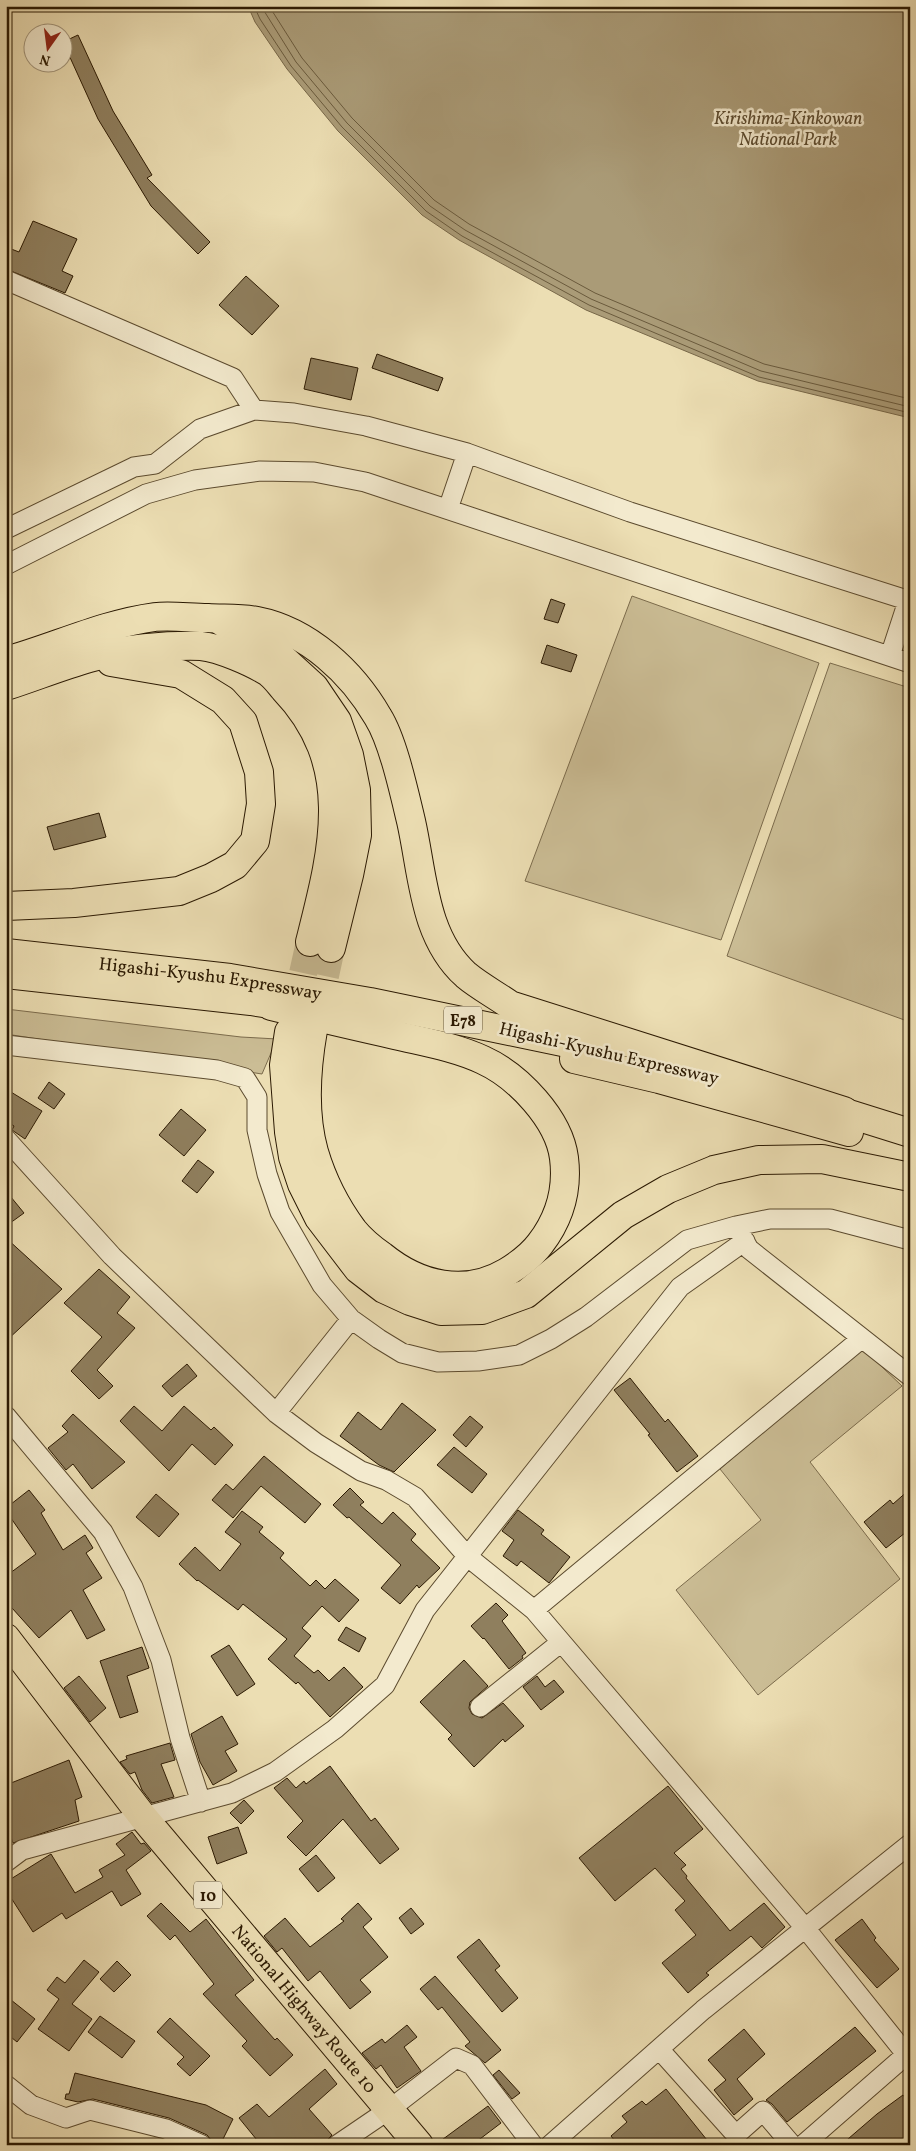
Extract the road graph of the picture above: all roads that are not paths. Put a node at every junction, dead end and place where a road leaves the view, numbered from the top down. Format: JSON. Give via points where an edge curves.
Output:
{"nodes":[{"id":1,"x":6,"y":280,"type":"edge"},
{"id":2,"x":254,"y":410,"type":"junction"},
{"id":3,"x":467,"y":453,"type":"junction"},
{"id":4,"x":448,"y":509,"type":"junction"},
{"id":5,"x":6,"y":529,"type":"edge"},
{"id":6,"x":6,"y":565,"type":"edge"},
{"id":7,"x":909,"y":601,"type":"edge"},
{"id":8,"x":218,"y":619,"type":"junction"},
{"id":9,"x":890,"y":656,"type":"junction"},
{"id":10,"x":90,"y":658,"type":"junction"},
{"id":11,"x":6,"y":661,"type":"edge"},
{"id":12,"x":910,"y":663,"type":"edge"},
{"id":13,"x":6,"y":686,"type":"edge"},
{"id":14,"x":6,"y":906,"type":"edge"},
{"id":15,"x":6,"y":953,"type":"edge"},
{"id":16,"x":6,"y":974,"type":"edge"},
{"id":17,"x":251,"y":1001,"type":"junction"},
{"id":18,"x":6,"y":1045,"type":"edge"},
{"id":19,"x":844,"y":1111,"type":"junction"},
{"id":20,"x":910,"y":1133,"type":"edge"},
{"id":21,"x":6,"y":1138,"type":"edge"},
{"id":22,"x":910,"y":1151,"type":"edge"},
{"id":23,"x":910,"y":1177,"type":"edge"},
{"id":24,"x":740,"y":1233,"type":"junction"},
{"id":25,"x":910,"y":1240,"type":"edge"},
{"id":26,"x":351,"y":1319,"type":"junction"},
{"id":27,"x":861,"y":1339,"type":"junction"},
{"id":28,"x":910,"y":1376,"type":"edge"},
{"id":29,"x":276,"y":1413,"type":"junction"},
{"id":30,"x":6,"y":1416,"type":"edge"},
{"id":31,"x":468,"y":1557,"type":"junction"},
{"id":32,"x":534,"y":1610,"type":"junction"},
{"id":33,"x":6,"y":1638,"type":"edge"},
{"id":34,"x":560,"y":1643,"type":"junction"},
{"id":35,"x":480,"y":1707,"type":"dead end"},
{"id":36,"x":201,"y":1802,"type":"junction"},
{"id":37,"x":143,"y":1817,"type":"junction"},
{"id":38,"x":910,"y":1844,"type":"edge"},
{"id":39,"x":6,"y":1862,"type":"edge"},
{"id":40,"x":806,"y":1929,"type":"junction"},
{"id":41,"x":659,"y":2049,"type":"junction"},
{"id":42,"x":908,"y":2057,"type":"edge"},
{"id":43,"x":6,"y":2085,"type":"edge"},
{"id":44,"x":390,"y":2108,"type":"junction"},
{"id":45,"x":202,"y":2145,"type":"edge"},
{"id":46,"x":337,"y":2145,"type":"edge"},
{"id":47,"x":419,"y":2145,"type":"edge"},
{"id":48,"x":533,"y":2145,"type":"edge"},
{"id":49,"x":550,"y":2145,"type":"edge"},
{"id":50,"x":792,"y":2145,"type":"edge"},
{"id":51,"x":803,"y":2145,"type":"edge"}],
"edges":[{"from":1,"to":2,"type":"street","via":[[233,378]]},
{"from":2,"to":3,"type":"street","via":[[294,413],[366,426]]},
{"from":2,"to":5,"type":"street","via":[[200,429],[155,464],[134,466]]},
{"from":3,"to":4,"type":"street"},
{"from":3,"to":7,"type":"street","via":[[639,514]]},
{"from":4,"to":6,"type":"street","via":[[365,482],[314,472],[260,471],[195,480],[146,494]]},
{"from":4,"to":9,"type":"street"},
{"from":7,"to":9,"type":"street"},
{"from":8,"to":10,"type":"highway","via":[[280,656],[314,687],[338,721],[349,755],[356,790],[357,835],[350,875],[320,945],[334,831],[334,798],[324,756],[298,703],[270,673],[239,657],[204,646],[161,646]]},
{"from":8,"to":11,"type":"highway","via":[[156,617],[102,628]]},
{"from":8,"to":19,"type":"highway","via":[[257,621],[294,634],[329,656],[379,717],[411,821],[428,908],[444,949],[466,975],[510,1005]]},
{"from":9,"to":12,"type":"street"},
{"from":10,"to":13,"type":"highway"},
{"from":10,"to":14,"type":"highway","via":[[181,674],[222,700],[243,722],[259,772],[261,804],[255,841],[235,865],[180,891],[74,903]]},
{"from":15,"to":19,"type":"highway","name":"Higashi-Kyushu Expressway","number":"E78","via":[[230,978],[370,1002],[578,1044]]},
{"from":16,"to":17,"type":"highway","name":"Higashi-Kyushu Expressway","number":"E78"},
{"from":17,"to":22,"type":"highway","name":"Higashi-Kyushu Expressway","number":"E78","via":[[532,1049],[659,1079]]},
{"from":17,"to":23,"type":"highway","via":[[448,1048],[484,1061],[526,1093],[552,1123],[560,1140],[566,1173],[565,1188],[557,1216],[534,1251],[497,1278],[473,1286],[446,1287],[421,1280],[395,1267],[354,1232],[337,1206],[314,1152],[309,1129],[308,1071],[301,1031],[284,1065],[289,1132],[296,1166],[320,1218],[358,1269],[384,1289],[410,1302],[441,1311],[482,1310],[526,1294],[623,1216],[668,1189],[714,1170],[759,1160],[822,1159]]},
{"from":18,"to":26,"type":"street","via":[[217,1070],[245,1078],[257,1097],[257,1130],[280,1212],[322,1285]]},
{"from":19,"to":20,"type":"highway","name":"Higashi-Kyushu Expressway","number":"E78"},
{"from":21,"to":29,"type":"street","via":[[112,1256]]},
{"from":24,"to":25,"type":"street","via":[[770,1219],[830,1219]]},
{"from":24,"to":26,"type":"street","via":[[688,1240],[586,1317],[551,1340],[519,1355],[438,1362],[402,1353]]},
{"from":24,"to":27,"type":"street","via":[[749,1249]]},
{"from":24,"to":31,"type":"street","via":[[680,1287]]},
{"from":26,"to":29,"type":"street"},
{"from":27,"to":28,"type":"street"},
{"from":27,"to":32,"type":"street"},
{"from":29,"to":31,"type":"street","via":[[361,1472],[386,1480],[414,1497]]},
{"from":30,"to":36,"type":"street","via":[[103,1532],[133,1587],[161,1660],[180,1738]]},
{"from":31,"to":32,"type":"street"},
{"from":31,"to":36,"type":"street","via":[[425,1610],[385,1685],[335,1729],[275,1772],[232,1794]]},
{"from":32,"to":34,"type":"street"},
{"from":33,"to":37,"type":"highway","name":"National Highway Route 10","number":"10"},
{"from":34,"to":35,"type":"street"},
{"from":34,"to":40,"type":"street"},
{"from":36,"to":37,"type":"street"},
{"from":37,"to":39,"type":"street","via":[[22,1850]]},
{"from":37,"to":44,"type":"highway","name":"National Highway Route 10","number":"10"},
{"from":38,"to":40,"type":"street"},
{"from":40,"to":41,"type":"street"},
{"from":40,"to":42,"type":"street"},
{"from":41,"to":49,"type":"street"},
{"from":41,"to":50,"type":"street","via":[[736,2135],[763,2111]]},
{"from":42,"to":51,"type":"street"},
{"from":43,"to":45,"type":"street","via":[[31,2105],[66,2118],[90,2110],[166,2129]]},
{"from":44,"to":46,"type":"street"},
{"from":44,"to":47,"type":"highway","name":"National Highway Route 10","number":"10"},
{"from":44,"to":48,"type":"street","via":[[456,2058],[472,2065]]}]}
